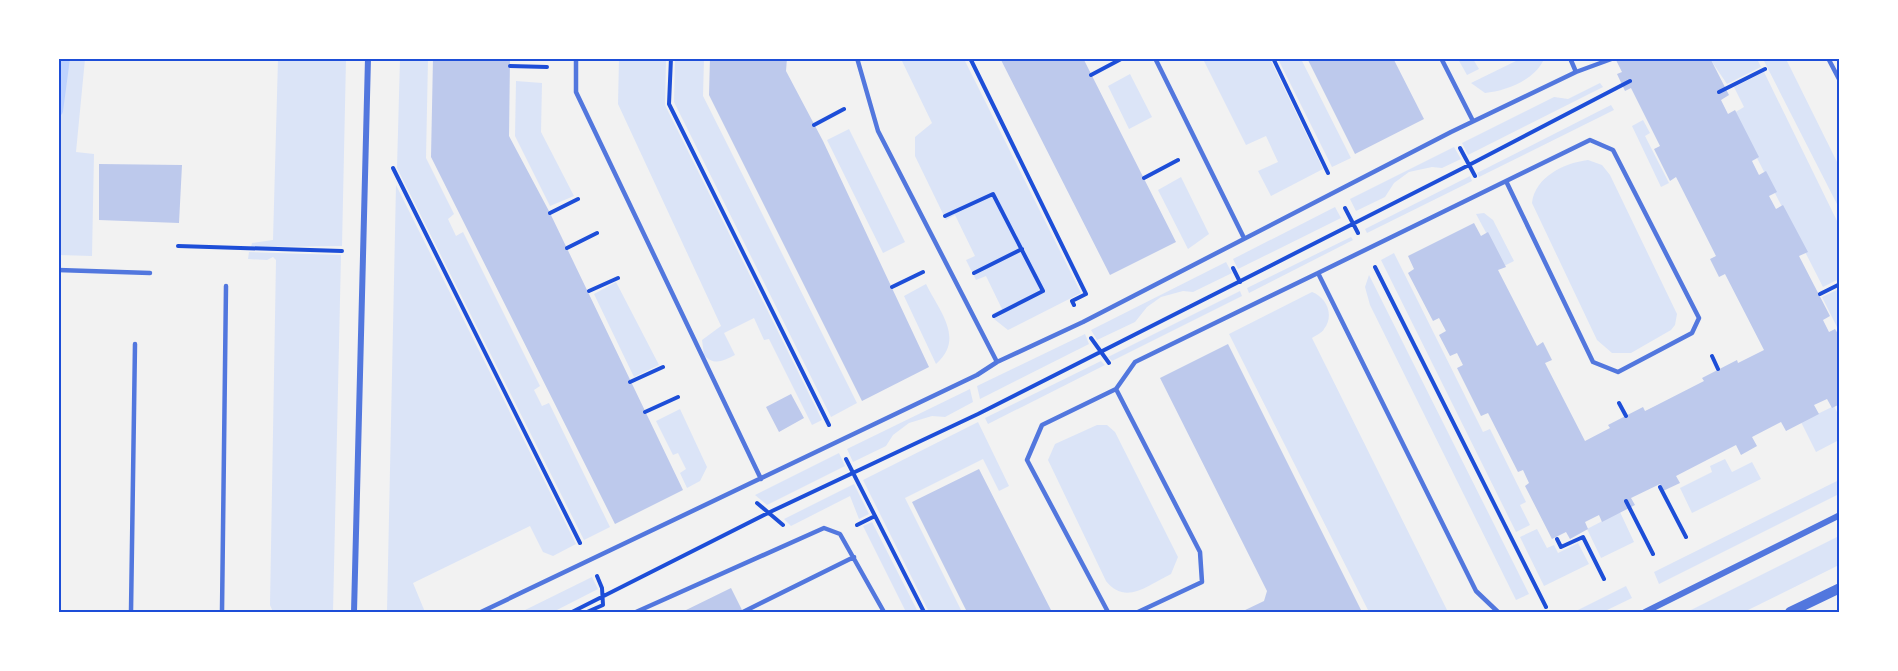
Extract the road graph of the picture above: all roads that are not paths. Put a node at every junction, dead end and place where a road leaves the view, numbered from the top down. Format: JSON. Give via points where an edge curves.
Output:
{"nodes":[{"id":1,"x":368,"y":58,"type":"edge"},
{"id":2,"x":576,"y":58,"type":"edge"},
{"id":3,"x":857,"y":58,"type":"edge"},
{"id":4,"x":1155,"y":58,"type":"edge"},
{"id":5,"x":1441,"y":58,"type":"edge"},
{"id":6,"x":1570,"y":58,"type":"edge"},
{"id":7,"x":1614,"y":58,"type":"edge"},
{"id":8,"x":1828,"y":58,"type":"edge"},
{"id":9,"x":1576,"y":72,"type":"junction"},
{"id":10,"x":1839,"y":81,"type":"edge"},
{"id":11,"x":1473,"y":121,"type":"junction"},
{"id":12,"x":1506,"y":181,"type":"junction"},
{"id":13,"x":1244,"y":238,"type":"junction"},
{"id":14,"x":58,"y":270,"type":"edge"},
{"id":15,"x":150,"y":273,"type":"dead end"},
{"id":16,"x":1318,"y":273,"type":"junction"},
{"id":17,"x":226,"y":286,"type":"dead end"},
{"id":18,"x":135,"y":344,"type":"dead end"},
{"id":19,"x":997,"y":362,"type":"junction"},
{"id":20,"x":1116,"y":389,"type":"junction"},
{"id":21,"x":761,"y":478,"type":"junction"},
{"id":22,"x":1839,"y":515,"type":"edge"},
{"id":23,"x":854,"y":557,"type":"junction"},
{"id":24,"x":1839,"y":588,"type":"edge"},
{"id":25,"x":131,"y":612,"type":"edge"},
{"id":26,"x":222,"y":612,"type":"edge"},
{"id":27,"x":354,"y":612,"type":"edge"},
{"id":28,"x":481,"y":612,"type":"edge"},
{"id":29,"x":636,"y":612,"type":"edge"},
{"id":30,"x":743,"y":612,"type":"edge"},
{"id":31,"x":884,"y":612,"type":"edge"},
{"id":32,"x":1108,"y":612,"type":"edge"},
{"id":33,"x":1138,"y":612,"type":"edge"},
{"id":34,"x":1498,"y":612,"type":"edge"},
{"id":35,"x":1645,"y":612,"type":"edge"},
{"id":36,"x":1790,"y":612,"type":"edge"}],
"edges":[{"from":1,"to":27,"type":"street"},
{"from":2,"to":21,"type":"lane","via":[[576,92]]},
{"from":3,"to":19,"type":"lane","via":[[879,131]]},
{"from":4,"to":13,"type":"lane"},
{"from":5,"to":11,"type":"lane"},
{"from":6,"to":9,"type":"lane"},
{"from":7,"to":9,"type":"lane"},
{"from":8,"to":10,"type":"lane"},
{"from":9,"to":11,"type":"lane"},
{"from":11,"to":13,"type":"lane"},
{"from":12,"to":12,"type":"lane","via":[[1590,140],[1613,150],[1699,318],[1692,333],[1618,372],[1593,362]]},
{"from":12,"to":16,"type":"lane"},
{"from":13,"to":19,"type":"lane"},
{"from":14,"to":15,"type":"lane"},
{"from":16,"to":20,"type":"lane","via":[[1135,362]]},
{"from":16,"to":34,"type":"lane","via":[[1476,591]]},
{"from":17,"to":26,"type":"lane"},
{"from":18,"to":25,"type":"lane"},
{"from":19,"to":21,"type":"lane"},
{"from":20,"to":32,"type":"lane","via":[[1042,425],[1027,460]]},
{"from":20,"to":33,"type":"lane","via":[[1200,552],[1202,582]]},
{"from":21,"to":28,"type":"lane"},
{"from":22,"to":35,"type":"street"},
{"from":23,"to":29,"type":"lane","via":[[840,534],[824,528]]},
{"from":23,"to":30,"type":"lane"},
{"from":23,"to":31,"type":"lane"},
{"from":24,"to":36,"type":"street"}]}
